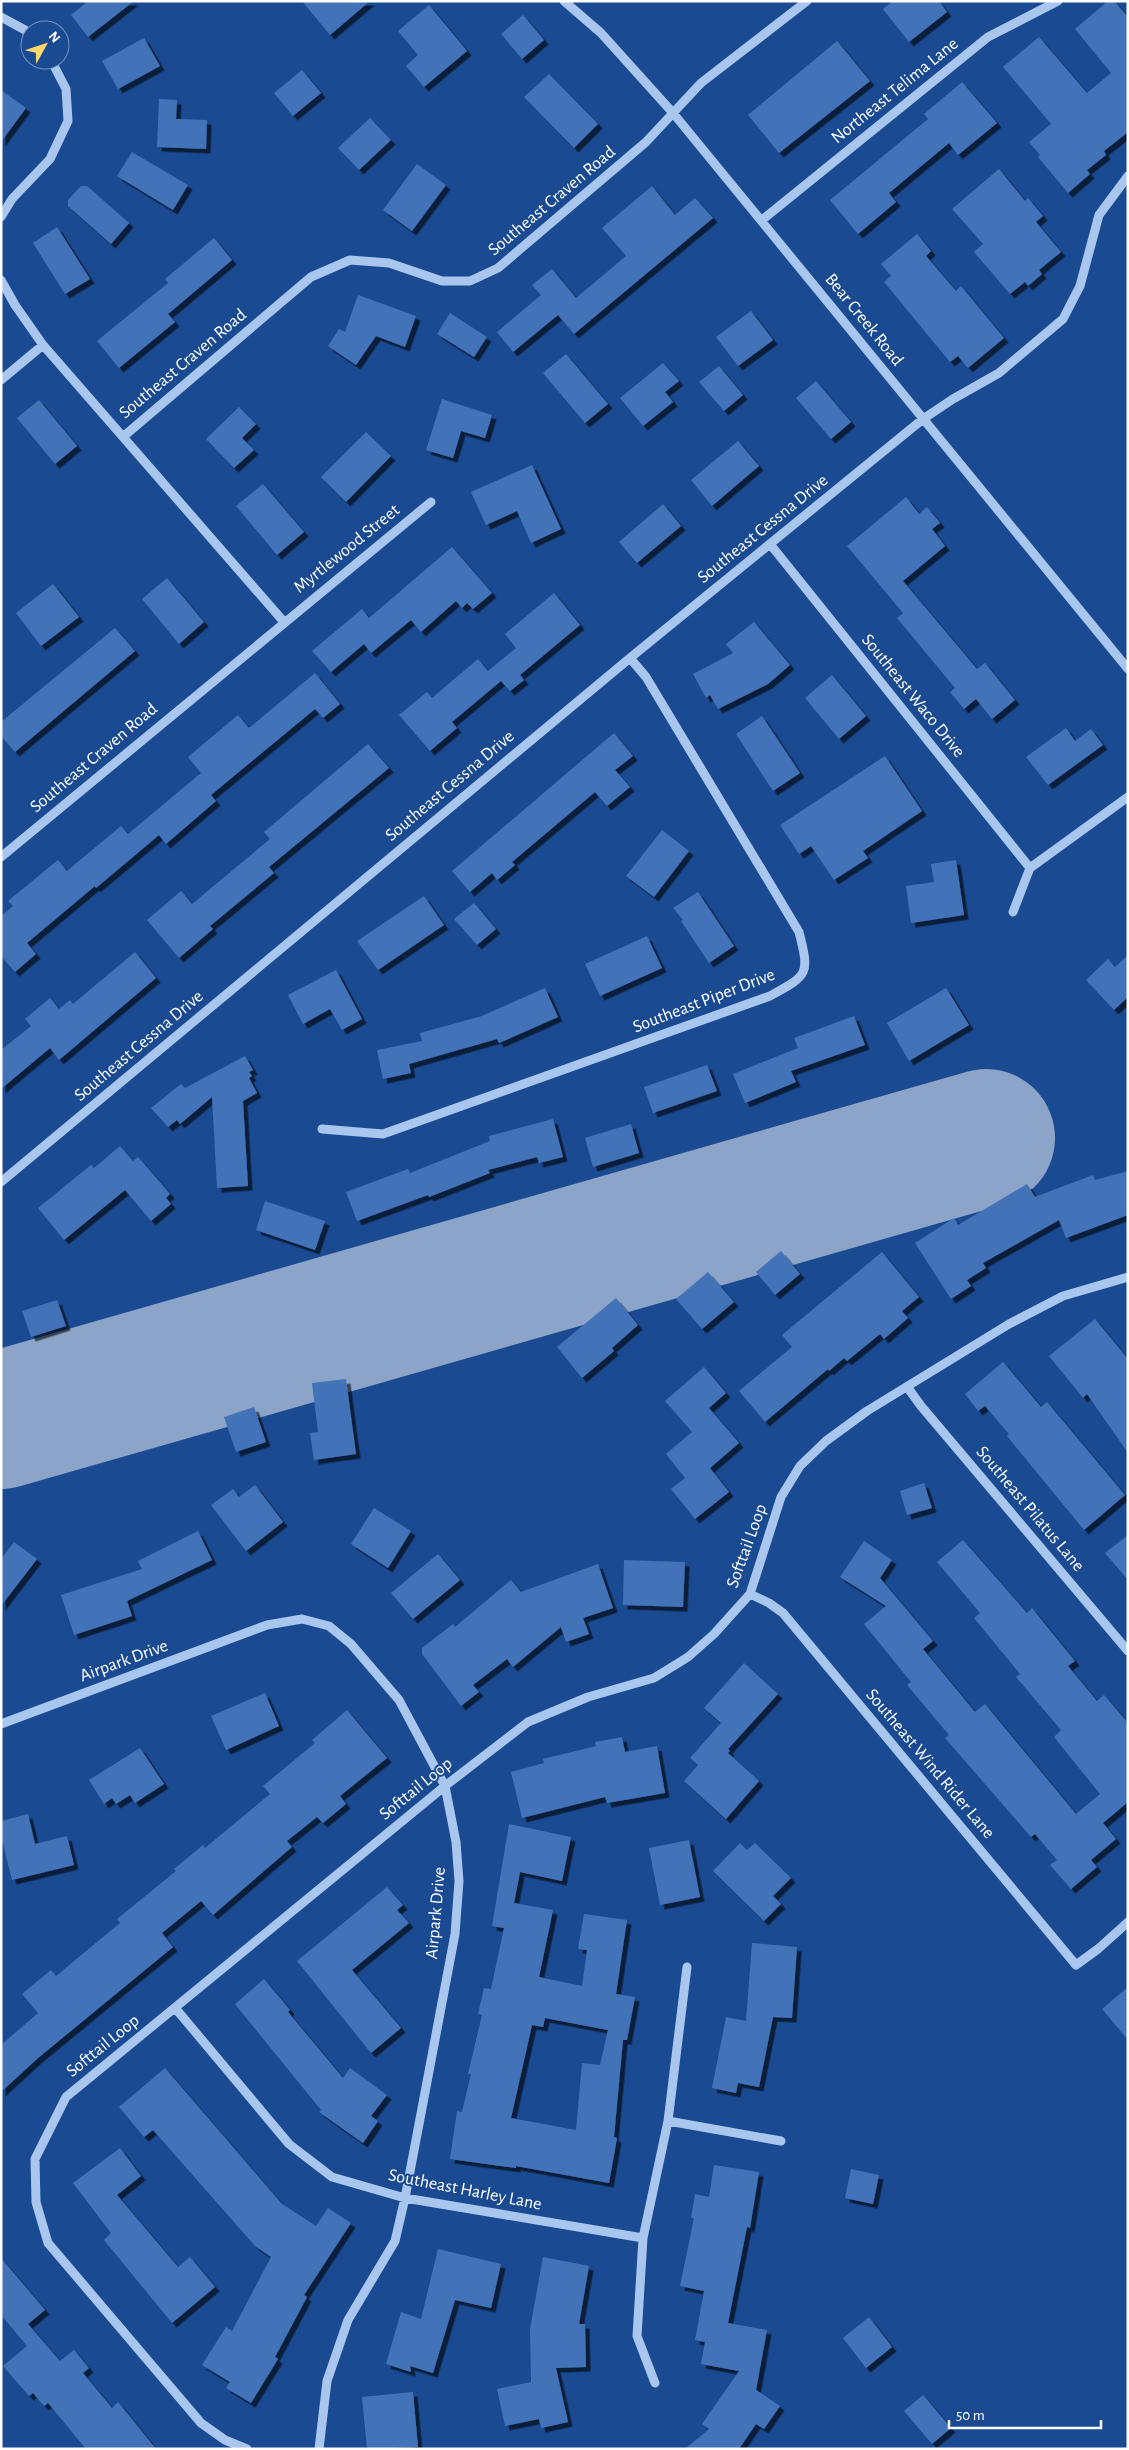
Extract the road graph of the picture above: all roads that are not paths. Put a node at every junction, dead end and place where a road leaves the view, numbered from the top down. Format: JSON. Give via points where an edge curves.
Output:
{"nodes":[{"id":1,"x":564,"y":1,"type":"edge"},
{"id":2,"x":807,"y":1,"type":"edge"},
{"id":3,"x":1058,"y":1,"type":"edge"},
{"id":4,"x":1,"y":18,"type":"edge"},
{"id":5,"x":20,"y":28,"type":"edge"},
{"id":6,"x":56,"y":70,"type":"edge"},
{"id":7,"x":674,"y":113,"type":"junction"},
{"id":8,"x":1128,"y":176,"type":"edge"},
{"id":9,"x":1,"y":217,"type":"edge"},
{"id":10,"x":762,"y":220,"type":"junction"},
{"id":11,"x":1,"y":280,"type":"edge"},
{"id":12,"x":43,"y":345,"type":"junction"},
{"id":13,"x":1,"y":380,"type":"edge"},
{"id":14,"x":923,"y":419,"type":"junction"},
{"id":15,"x":124,"y":436,"type":"junction"},
{"id":16,"x":431,"y":502,"type":"dead end"},
{"id":17,"x":770,"y":544,"type":"junction"},
{"id":18,"x":284,"y":622,"type":"junction"},
{"id":19,"x":630,"y":658,"type":"junction"},
{"id":20,"x":1128,"y":669,"type":"edge"},
{"id":21,"x":1128,"y":797,"type":"edge"},
{"id":22,"x":1,"y":857,"type":"edge"},
{"id":23,"x":1030,"y":868,"type":"junction"},
{"id":24,"x":1013,"y":912,"type":"dead end"},
{"id":25,"x":322,"y":1129,"type":"dead end"},
{"id":26,"x":1,"y":1182,"type":"edge"},
{"id":27,"x":1128,"y":1277,"type":"edge"},
{"id":28,"x":908,"y":1388,"type":"junction"},
{"id":29,"x":750,"y":1594,"type":"junction"},
{"id":30,"x":1128,"y":1651,"type":"edge"},
{"id":31,"x":1,"y":1724,"type":"edge"},
{"id":32,"x":445,"y":1786,"type":"junction"},
{"id":33,"x":1128,"y":1922,"type":"edge"},
{"id":34,"x":687,"y":1968,"type":"dead end"},
{"id":35,"x":176,"y":2009,"type":"junction"},
{"id":36,"x":668,"y":2121,"type":"junction"},
{"id":37,"x":781,"y":2141,"type":"dead end"},
{"id":38,"x":405,"y":2198,"type":"junction"},
{"id":39,"x":644,"y":2238,"type":"junction"},
{"id":40,"x":655,"y":2383,"type":"dead end"},
{"id":41,"x":247,"y":2449,"type":"edge"},
{"id":42,"x":319,"y":2449,"type":"edge"}],
"edges":[{"from":1,"to":7,"type":"street","name":"Bear Creek Road","via":[[601,33]]},
{"from":2,"to":7,"type":"street","name":"Southeast Craven Road","via":[[701,83]]},
{"from":3,"to":10,"type":"street","name":"Northeast Telima Lane","via":[[988,37]]},
{"from":4,"to":5,"type":"street"},
{"from":6,"to":9,"type":"street","via":[[66,89],[68,121],[50,159],[12,200]]},
{"from":7,"to":10,"type":"street","name":"Bear Creek Road"},
{"from":7,"to":15,"type":"street","name":"Southeast Craven Road","via":[[646,142],[498,268],[470,281],[442,280],[389,263],[350,260],[311,277]]},
{"from":8,"to":14,"type":"street","name":"Southeast Cessna Drive","via":[[1099,215],[1080,286],[1063,319],[999,373]]},
{"from":10,"to":14,"type":"street","name":"Bear Creek Road"},
{"from":11,"to":12,"type":"street"},
{"from":12,"to":13,"type":"street"},
{"from":12,"to":15,"type":"street"},
{"from":14,"to":17,"type":"street","name":"Southeast Cessna Drive"},
{"from":14,"to":20,"type":"street","name":"Bear Creek Road"},
{"from":15,"to":18,"type":"street","name":"Southeast Craven Road"},
{"from":16,"to":18,"type":"street","name":"Myrtlewood Street"},
{"from":17,"to":19,"type":"street","name":"Southeast Cessna Drive"},
{"from":17,"to":23,"type":"street","name":"Southeast Waco Drive"},
{"from":18,"to":22,"type":"street","name":"Southeast Craven Road"},
{"from":19,"to":25,"type":"street","name":"Southeast Piper Drive","via":[[646,678],[799,932],[806,962],[799,980],[770,996],[383,1134]]},
{"from":19,"to":26,"type":"street","name":"Southeast Cessna Drive"},
{"from":21,"to":23,"type":"street"},
{"from":23,"to":24,"type":"street"},
{"from":27,"to":28,"type":"street","name":"Softtail Loop","via":[[1063,1296],[1009,1324]]},
{"from":28,"to":29,"type":"street","name":"Softtail Loop","via":[[853,1421],[800,1466],[781,1497]]},
{"from":28,"to":30,"type":"street","name":"Southeast Pilatus Lane"},
{"from":29,"to":32,"type":"street","name":"Softtail Loop","via":[[688,1657],[654,1678],[588,1696],[528,1722]]},
{"from":29,"to":33,"type":"street","name":"Southeast Wind Rider Lane","via":[[783,1613],[1076,1965]]},
{"from":31,"to":32,"type":"street","name":"Airpark Drive","via":[[267,1625],[302,1619],[329,1626],[351,1644],[399,1700]]},
{"from":32,"to":35,"type":"street","name":"Softtail Loop"},
{"from":32,"to":38,"type":"street","name":"Airpark Drive","via":[[456,1842],[459,1881],[455,1934]]},
{"from":34,"to":36,"type":"street"},
{"from":35,"to":38,"type":"street","name":"Southeast Harley Lane","via":[[289,2144],[332,2177]]},
{"from":35,"to":41,"type":"street","name":"Softtail Loop","via":[[66,2097],[35,2159],[36,2202],[48,2243],[201,2423]]},
{"from":36,"to":37,"type":"street"},
{"from":36,"to":39,"type":"street"},
{"from":38,"to":39,"type":"street","name":"Southeast Harley Lane"},
{"from":38,"to":42,"type":"street","name":"Airpark Drive","via":[[394,2241],[348,2320],[327,2381]]},
{"from":39,"to":40,"type":"street","via":[[637,2336]]}]}
